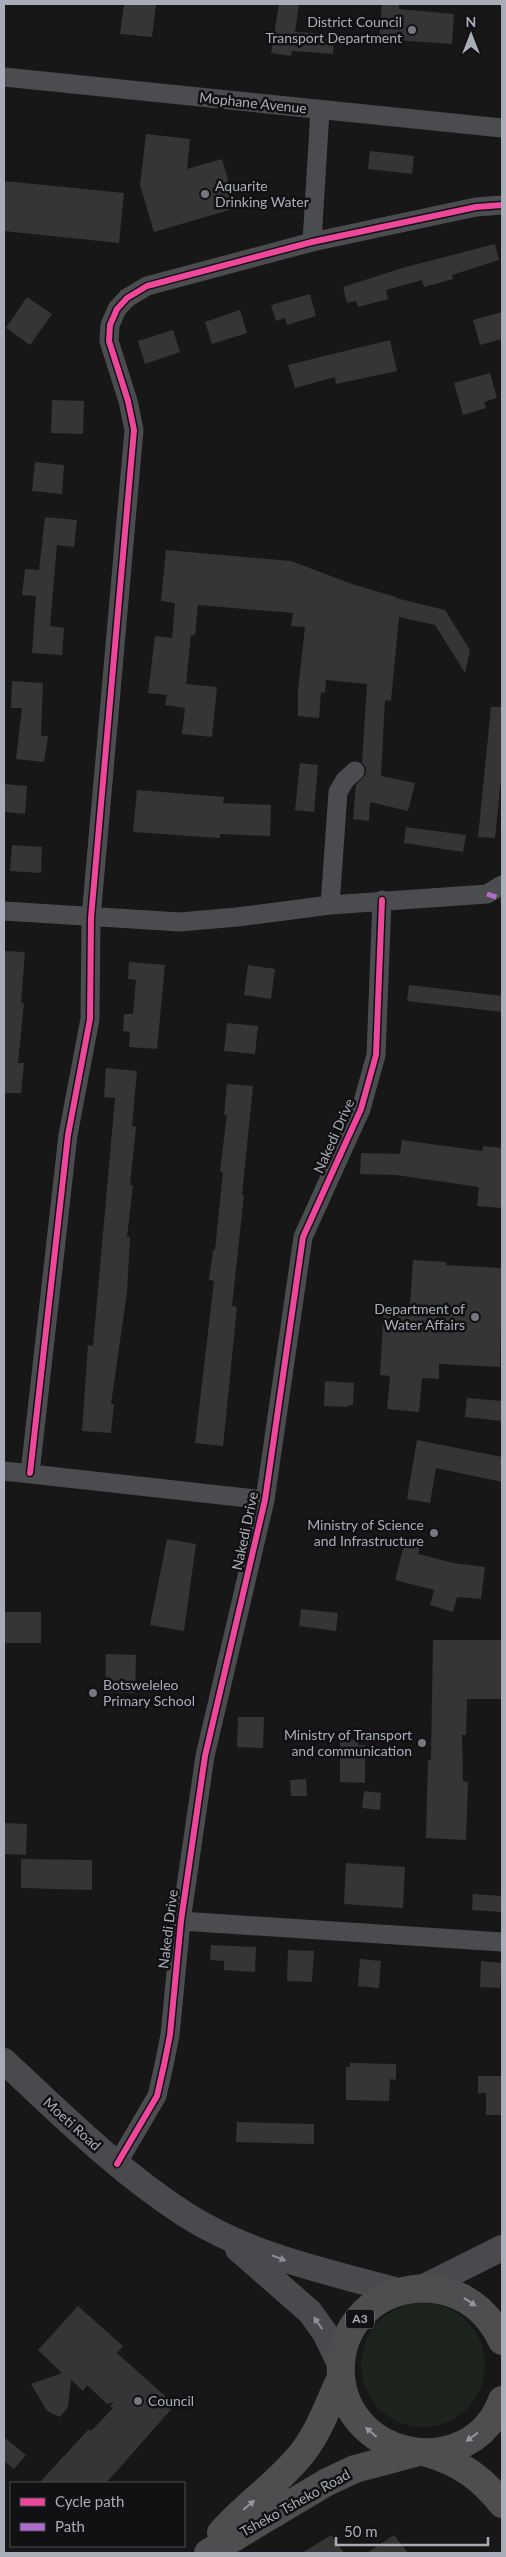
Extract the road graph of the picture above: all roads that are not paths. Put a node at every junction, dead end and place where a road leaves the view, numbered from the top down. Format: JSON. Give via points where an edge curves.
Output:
{"nodes":[{"id":1,"x":4,"y":77,"type":"edge"},
{"id":2,"x":320,"y":110,"type":"junction"},
{"id":3,"x":502,"y":128,"type":"edge"},
{"id":4,"x":502,"y":205,"type":"edge"},
{"id":5,"x":312,"y":242,"type":"junction"},
{"id":6,"x":355,"y":771,"type":"dead end"},
{"id":7,"x":502,"y":885,"type":"edge"},
{"id":8,"x":382,"y":900,"type":"junction"},
{"id":9,"x":330,"y":904,"type":"junction"},
{"id":10,"x":4,"y":911,"type":"edge"},
{"id":11,"x":91,"y":918,"type":"junction"},
{"id":12,"x":4,"y":1471,"type":"edge"},
{"id":13,"x":30,"y":1474,"type":"junction"},
{"id":14,"x":266,"y":1500,"type":"junction"},
{"id":15,"x":181,"y":1921,"type":"junction"},
{"id":16,"x":502,"y":1942,"type":"edge"},
{"id":17,"x":4,"y":2061,"type":"edge"},
{"id":18,"x":117,"y":2164,"type":"junction"},
{"id":19,"x":218,"y":2232,"type":"junction"},
{"id":20,"x":502,"y":2248,"type":"edge"},
{"id":21,"x":411,"y":2289,"type":"junction"},
{"id":22,"x":502,"y":2341,"type":"edge"},
{"id":23,"x":341,"y":2372,"type":"junction"},
{"id":24,"x":502,"y":2400,"type":"edge"},
{"id":25,"x":420,"y":2453,"type":"junction"},
{"id":26,"x":502,"y":2504,"type":"edge"},
{"id":27,"x":204,"y":2553,"type":"edge"},
{"id":28,"x":208,"y":2553,"type":"edge"}],
"edges":[{"from":1,"to":2,"type":"street","name":"Mophane Avenue"},
{"from":2,"to":3,"type":"street","name":"Mophane Avenue"},
{"from":2,"to":5,"type":"street"},
{"from":4,"to":5,"type":"street","via":[[476,207]]},
{"from":5,"to":11,"type":"street","via":[[147,286],[127,298],[110,324],[109,341],[134,430]]},
{"from":6,"to":9,"type":"street","via":[[338,792]]},
{"from":7,"to":8,"type":"street","via":[[487,894]]},
{"from":8,"to":9,"type":"street"},
{"from":8,"to":14,"type":"street","name":"Nakedi Drive","via":[[376,1055],[361,1109],[303,1237]]},
{"from":9,"to":11,"type":"street","via":[[180,922]]},
{"from":10,"to":11,"type":"street"},
{"from":11,"to":13,"type":"street","via":[[90,1019],[68,1135]]},
{"from":12,"to":13,"type":"street"},
{"from":13,"to":14,"type":"street"},
{"from":14,"to":15,"type":"street","name":"Nakedi Drive","via":[[205,1756]]},
{"from":15,"to":16,"type":"street"},
{"from":15,"to":18,"type":"street","name":"Nakedi Drive","via":[[170,2035],[156,2096]]},
{"from":17,"to":18,"type":"street","name":"Moeti Road"},
{"from":18,"to":19,"type":"street","name":"Moeti Road","via":[[186,2215]]},
{"from":19,"to":21,"type":"street","name":"Moeti Road","one_way":true,"via":[[299,2266]]},
{"from":23,"to":19,"type":"street","name":"Moeti Road","one_way":true,"via":[[325,2333],[310,2312]]},
{"from":20,"to":21,"type":"street"},
{"from":21,"to":22,"type":"highway","one_way":true,"via":[[445,2290],[465,2298],[496,2326]]},
{"from":21,"to":23,"type":"highway","number":"A3","via":[[380,2300],[358,2321],[344,2347]]},
{"from":25,"to":23,"type":"highway","number":"A3","one_way":true,"via":[[393,2447],[373,2435],[357,2419],[346,2399]]},
{"from":27,"to":23,"type":"highway","name":"Tsheko Tsheko Road","number":"A3","one_way":true,"via":[[233,2519],[274,2485],[303,2452],[321,2424]]},
{"from":24,"to":25,"type":"highway","number":"A3","one_way":true,"via":[[489,2423],[471,2439],[450,2450]]},
{"from":25,"to":26,"type":"highway","number":"A3","via":[[449,2459],[473,2473]]},
{"from":25,"to":28,"type":"highway","name":"Tsheko Tsheko Road","number":"A3","via":[[355,2469],[327,2482]]}]}
